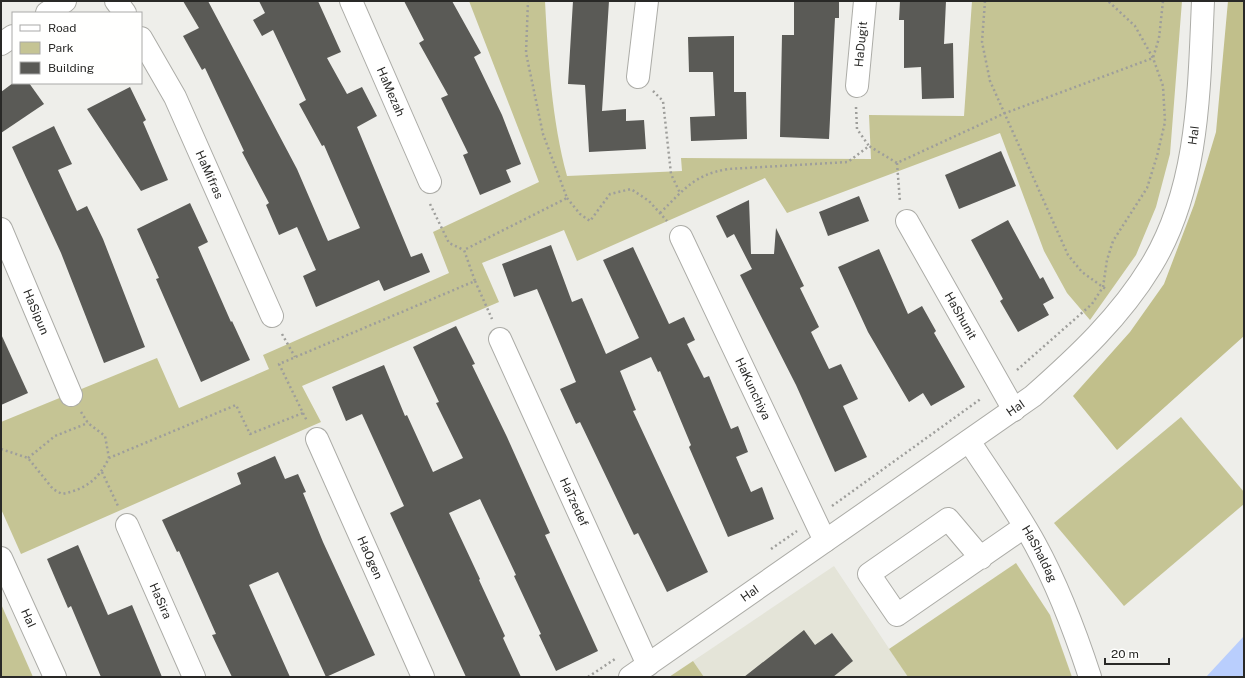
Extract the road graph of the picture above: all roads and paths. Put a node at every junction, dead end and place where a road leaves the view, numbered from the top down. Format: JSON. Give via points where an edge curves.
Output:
{"nodes":[{"id":1,"x":65,"y":1,"type":"edge"},
{"id":2,"x":116,"y":1,"type":"edge"},
{"id":3,"x":351,"y":1,"type":"edge"},
{"id":4,"x":528,"y":1,"type":"edge"},
{"id":5,"x":646,"y":1,"type":"edge"},
{"id":6,"x":865,"y":1,"type":"edge"},
{"id":7,"x":985,"y":1,"type":"edge"},
{"id":8,"x":1108,"y":1,"type":"edge"},
{"id":9,"x":1164,"y":1,"type":"edge"},
{"id":10,"x":1203,"y":1,"type":"edge"},
{"id":11,"x":48,"y":12,"type":"edge"},
{"id":12,"x":124,"y":12,"type":"edge"},
{"id":13,"x":12,"y":37,"type":"edge"},
{"id":14,"x":142,"y":40,"type":"edge"},
{"id":15,"x":1,"y":44,"type":"edge"},
{"id":16,"x":1153,"y":58,"type":"junction"},
{"id":17,"x":638,"y":77,"type":"joint"},
{"id":18,"x":857,"y":86,"type":"joint"},
{"id":19,"x":1003,"y":114,"type":"junction"},
{"id":20,"x":869,"y":146,"type":"junction"},
{"id":21,"x":897,"y":163,"type":"junction"},
{"id":22,"x":430,"y":182,"type":"joint"},
{"id":23,"x":680,"y":193,"type":"junction"},
{"id":24,"x":567,"y":198,"type":"junction"},
{"id":25,"x":660,"y":213,"type":"junction"},
{"id":26,"x":907,"y":222,"type":"joint"},
{"id":27,"x":1,"y":229,"type":"edge"},
{"id":28,"x":681,"y":237,"type":"joint"},
{"id":29,"x":464,"y":250,"type":"junction"},
{"id":30,"x":475,"y":281,"type":"junction"},
{"id":31,"x":1103,"y":287,"type":"junction"},
{"id":32,"x":1126,"y":303,"type":"junction"},
{"id":33,"x":272,"y":316,"type":"dead end"},
{"id":34,"x":500,"y":339,"type":"joint"},
{"id":35,"x":1000,"y":384,"type":"junction"},
{"id":36,"x":71,"y":395,"type":"joint"},
{"id":37,"x":1014,"y":410,"type":"junction"},
{"id":38,"x":88,"y":423,"type":"junction"},
{"id":39,"x":317,"y":439,"type":"dead end"},
{"id":40,"x":969,"y":441,"type":"junction"},
{"id":41,"x":1,"y":449,"type":"edge"},
{"id":42,"x":28,"y":458,"type":"junction"},
{"id":43,"x":109,"y":458,"type":"junction"},
{"id":44,"x":102,"y":472,"type":"junction"},
{"id":45,"x":814,"y":519,"type":"junction"},
{"id":46,"x":127,"y":525,"type":"joint"},
{"id":47,"x":1024,"y":527,"type":"junction"},
{"id":48,"x":825,"y":541,"type":"junction"},
{"id":49,"x":770,"y":550,"type":"dead end"},
{"id":50,"x":1,"y":558,"type":"edge"},
{"id":51,"x":981,"y":558,"type":"junction"},
{"id":52,"x":638,"y":644,"type":"junction"},
{"id":53,"x":648,"y":665,"type":"junction"},
{"id":54,"x":55,"y":677,"type":"edge"},
{"id":55,"x":194,"y":677,"type":"edge"},
{"id":56,"x":423,"y":677,"type":"edge"},
{"id":57,"x":588,"y":677,"type":"edge"},
{"id":58,"x":630,"y":677,"type":"edge"},
{"id":59,"x":1090,"y":677,"type":"edge"}],
"edges":[{"from":1,"to":11,"type":"street"},
{"from":2,"to":12,"type":"street"},
{"from":3,"to":22,"type":"street","name":"HaMezah"},
{"from":4,"to":24,"type":"path","via":[[526,53],[541,127]]},
{"from":5,"to":17,"type":"street"},
{"from":6,"to":18,"type":"street","name":"HaDugit"},
{"from":7,"to":19,"type":"path","via":[[982,42],[990,81]]},
{"from":8,"to":16,"type":"path","via":[[1135,26]]},
{"from":9,"to":16,"type":"path","via":[[1159,38]]},
{"from":10,"to":32,"type":"street","name":"HaI","via":[[1192,150],[1168,232],[1151,266]]},
{"from":13,"to":15,"type":"street"},
{"from":14,"to":33,"type":"street","name":"HaMifras","via":[[176,97]]},
{"from":16,"to":19,"type":"path"},
{"from":16,"to":31,"type":"path","via":[[1163,86],[1165,122],[1147,188],[1113,241]]},
{"from":17,"to":23,"type":"path","via":[[662,101],[671,174]]},
{"from":18,"to":20,"type":"path","via":[[857,130]]},
{"from":19,"to":21,"type":"path"},
{"from":19,"to":31,"type":"path","via":[[1068,256],[1082,272]]},
{"from":20,"to":21,"type":"path"},
{"from":20,"to":23,"type":"path","via":[[848,162],[710,172],[694,180]]},
{"from":21,"to":26,"type":"path","via":[[899,199]]},
{"from":22,"to":29,"type":"path","via":[[427,198],[449,243]]},
{"from":23,"to":25,"type":"path"},
{"from":24,"to":25,"type":"path","via":[[580,214],[590,221],[610,194],[631,189],[649,201]]},
{"from":24,"to":29,"type":"path"},
{"from":25,"to":28,"type":"path"},
{"from":26,"to":35,"type":"street","name":"HaShunit"},
{"from":27,"to":36,"type":"street","name":"HaSipun"},
{"from":28,"to":45,"type":"street","name":"HaKunchiya"},
{"from":29,"to":30,"type":"path"},
{"from":30,"to":34,"type":"path"},
{"from":30,"to":43,"type":"path","via":[[279,364],[303,413],[250,434],[236,405]]},
{"from":31,"to":32,"type":"path"},
{"from":31,"to":35,"type":"path","via":[[1092,304]]},
{"from":32,"to":37,"type":"street","name":"HaI","via":[[1068,365],[1034,396]]},
{"from":34,"to":52,"type":"street","name":"HaTzedef"},
{"from":35,"to":37,"type":"street","name":"HaShunit"},
{"from":35,"to":45,"type":"path"},
{"from":36,"to":38,"type":"path"},
{"from":37,"to":40,"type":"street","name":"HaI"},
{"from":38,"to":42,"type":"path","via":[[55,436]]},
{"from":38,"to":43,"type":"path","via":[[105,436]]},
{"from":39,"to":56,"type":"street","name":"HaOgen"},
{"from":40,"to":47,"type":"street","name":"HaShaldag"},
{"from":40,"to":48,"type":"street","name":"HaI"},
{"from":41,"to":42,"type":"path"},
{"from":42,"to":44,"type":"path","via":[[53,489],[62,494],[80,490]]},
{"from":43,"to":44,"type":"path"},
{"from":44,"to":46,"type":"path"},
{"from":45,"to":48,"type":"street","name":"HaKunchiya"},
{"from":45,"to":49,"type":"path"},
{"from":46,"to":55,"type":"street","name":"HaSira"},
{"from":47,"to":51,"type":"street"},
{"from":47,"to":59,"type":"street","name":"HaShaldag","via":[[1062,598]]},
{"from":48,"to":53,"type":"street","name":"HaI"},
{"from":50,"to":54,"type":"street","name":"HaI"},
{"from":51,"to":51,"type":"street","via":[[948,519],[869,574],[897,615]]},
{"from":52,"to":53,"type":"street","name":"HaTzedef"},
{"from":52,"to":57,"type":"path"},
{"from":53,"to":58,"type":"street","name":"HaI"}]}
